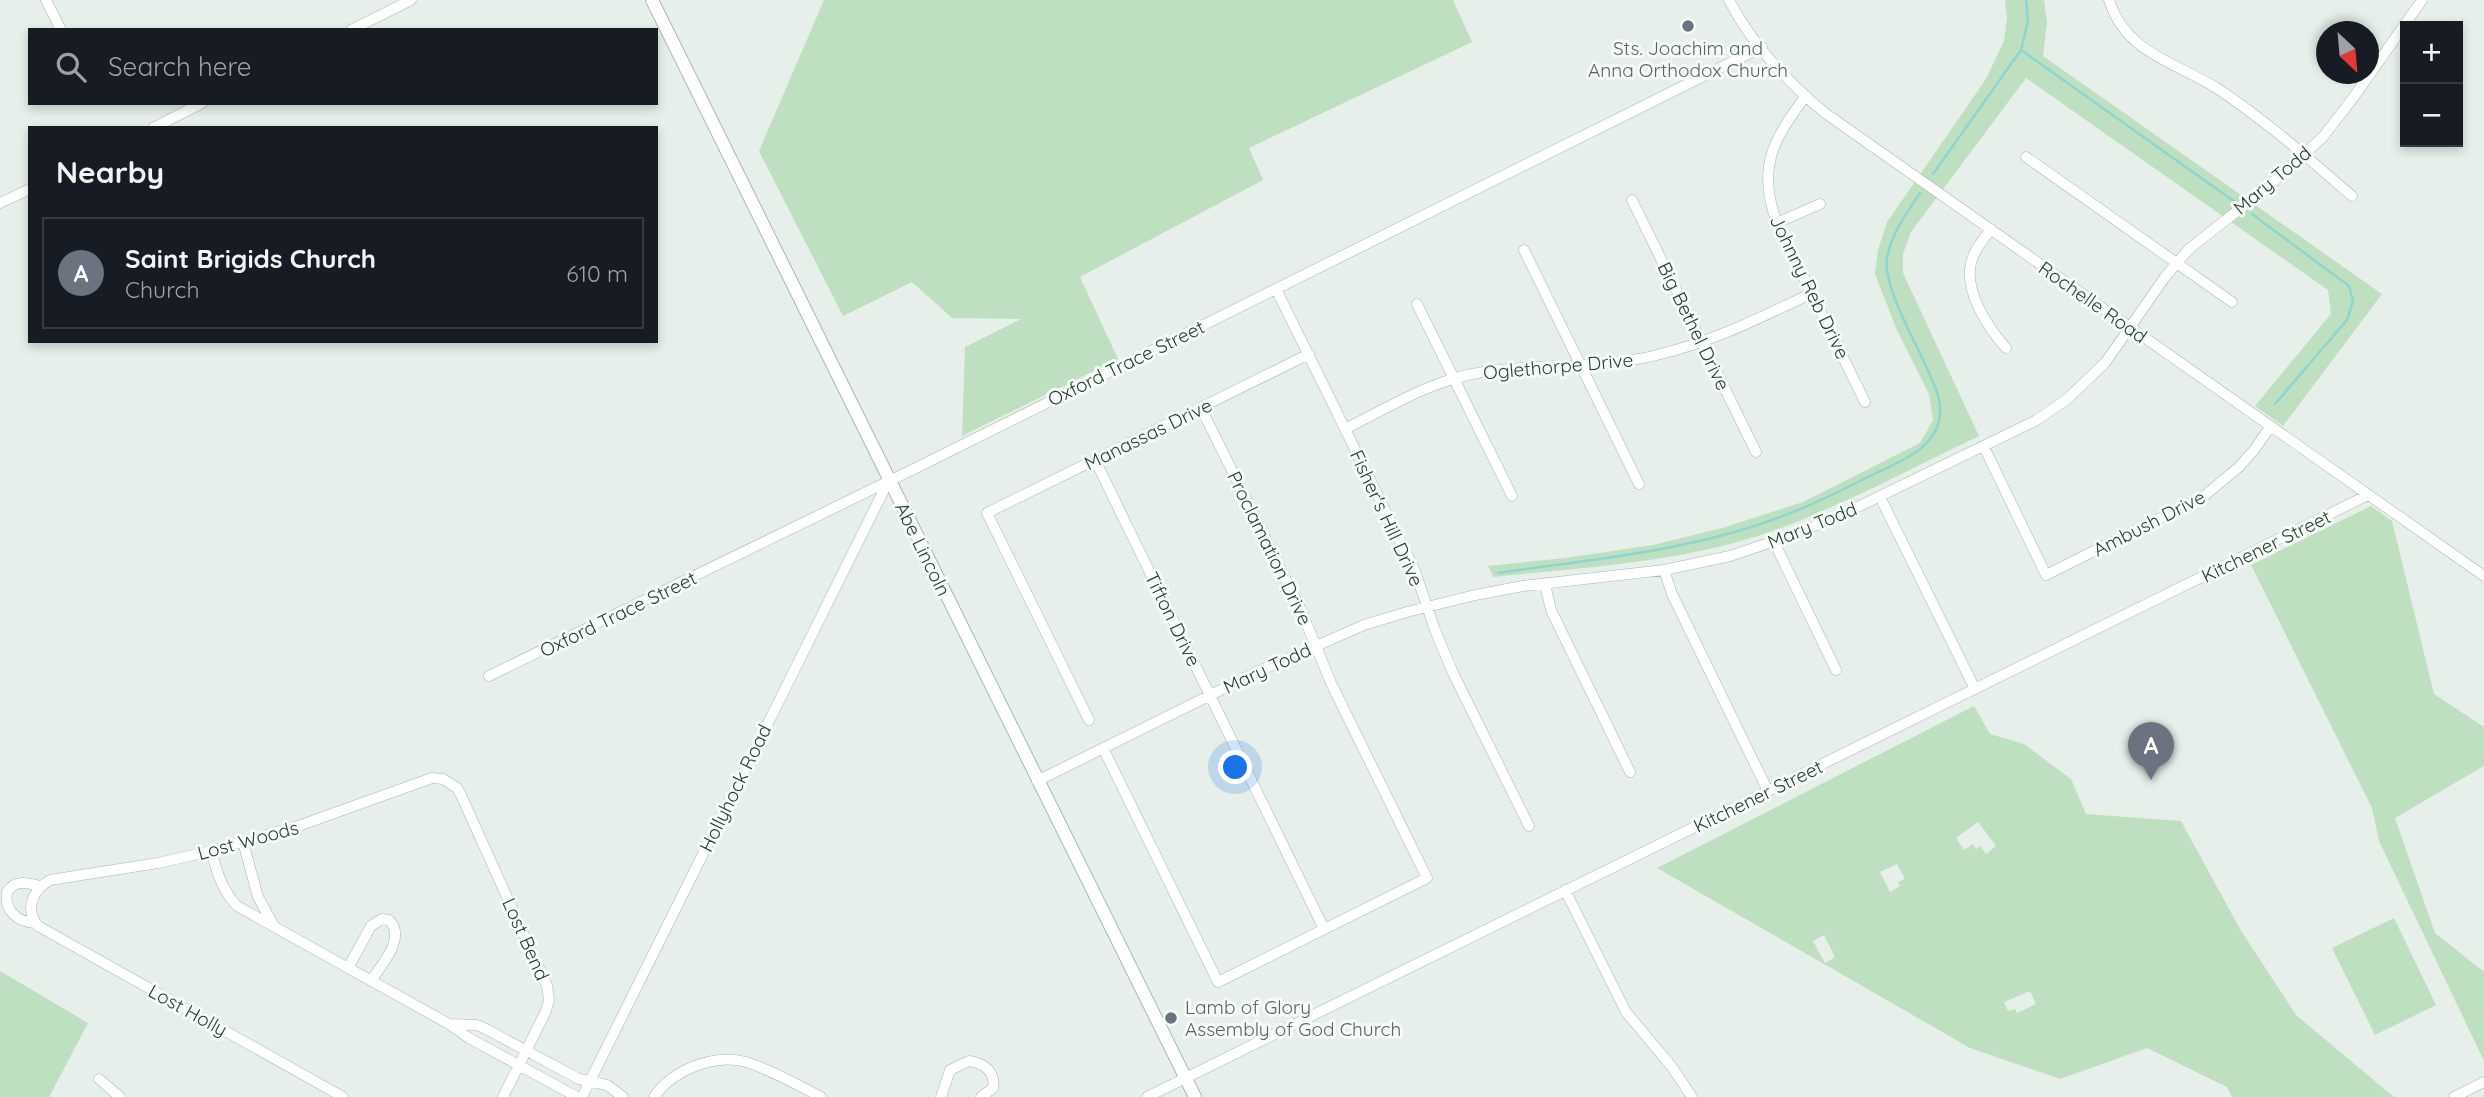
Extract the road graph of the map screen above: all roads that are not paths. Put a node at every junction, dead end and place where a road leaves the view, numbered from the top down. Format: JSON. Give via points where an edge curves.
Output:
{"nodes":[{"id":1,"x":46,"y":0,"type":"edge"},
{"id":2,"x":411,"y":0,"type":"edge"},
{"id":3,"x":652,"y":0,"type":"edge"},
{"id":4,"x":1729,"y":0,"type":"edge"},
{"id":5,"x":2109,"y":0,"type":"edge"},
{"id":6,"x":2422,"y":0,"type":"edge"},
{"id":7,"x":60,"y":28,"type":"edge"},
{"id":8,"x":355,"y":28,"type":"edge"},
{"id":9,"x":1762,"y":47,"type":"junction"},
{"id":10,"x":1806,"y":96,"type":"junction"},
{"id":11,"x":198,"y":105,"type":"edge"},
{"id":12,"x":157,"y":126,"type":"edge"},
{"id":13,"x":2305,"y":155,"type":"junction"},
{"id":14,"x":2026,"y":157,"type":"dead end"},
{"id":15,"x":28,"y":190,"type":"edge"},
{"id":16,"x":2352,"y":196,"type":"dead end"},
{"id":17,"x":1632,"y":200,"type":"dead end"},
{"id":18,"x":0,"y":203,"type":"edge"},
{"id":19,"x":1820,"y":204,"type":"dead end"},
{"id":20,"x":1777,"y":223,"type":"junction"},
{"id":21,"x":1991,"y":229,"type":"junction"},
{"id":22,"x":1524,"y":250,"type":"dead end"},
{"id":23,"x":2177,"y":263,"type":"junction"},
{"id":24,"x":1276,"y":289,"type":"junction"},
{"id":25,"x":1812,"y":293,"type":"junction"},
{"id":26,"x":2232,"y":302,"type":"dead end"},
{"id":27,"x":1417,"y":304,"type":"dead end"},
{"id":28,"x":2130,"y":329,"type":"junction"},
{"id":29,"x":1702,"y":343,"type":"junction"},
{"id":30,"x":2006,"y":348,"type":"dead end"},
{"id":31,"x":1309,"y":354,"type":"junction"},
{"id":32,"x":1583,"y":366,"type":"junction"},
{"id":33,"x":1454,"y":379,"type":"junction"},
{"id":34,"x":1865,"y":402,"type":"dead end"},
{"id":35,"x":1201,"y":408,"type":"junction"},
{"id":36,"x":2270,"y":427,"type":"junction"},
{"id":37,"x":1345,"y":429,"type":"junction"},
{"id":38,"x":1984,"y":447,"type":"junction"},
{"id":39,"x":1756,"y":452,"type":"dead end"},
{"id":40,"x":1095,"y":460,"type":"junction"},
{"id":41,"x":889,"y":480,"type":"junction"},
{"id":42,"x":1639,"y":484,"type":"dead end"},
{"id":43,"x":2368,"y":495,"type":"junction"},
{"id":44,"x":1512,"y":496,"type":"dead end"},
{"id":45,"x":1880,"y":496,"type":"junction"},
{"id":46,"x":1774,"y":542,"type":"junction"},
{"id":47,"x":1664,"y":570,"type":"junction"},
{"id":48,"x":2484,"y":576,"type":"edge"},
{"id":49,"x":1545,"y":584,"type":"junction"},
{"id":50,"x":1427,"y":607,"type":"junction"},
{"id":51,"x":1316,"y":645,"type":"junction"},
{"id":52,"x":1836,"y":670,"type":"dead end"},
{"id":53,"x":489,"y":676,"type":"dead end"},
{"id":54,"x":1975,"y":689,"type":"junction"},
{"id":55,"x":1209,"y":695,"type":"junction"},
{"id":56,"x":1089,"y":720,"type":"dead end"},
{"id":57,"x":1103,"y":748,"type":"junction"},
{"id":58,"x":1630,"y":772,"type":"dead end"},
{"id":59,"x":1037,"y":781,"type":"junction"},
{"id":60,"x":450,"y":784,"type":"joint"},
{"id":61,"x":1769,"y":791,"type":"junction"},
{"id":62,"x":1529,"y":826,"type":"dead end"},
{"id":63,"x":243,"y":842,"type":"junction"},
{"id":64,"x":211,"y":851,"type":"junction"},
{"id":65,"x":40,"y":886,"type":"junction"},
{"id":66,"x":1565,"y":890,"type":"junction"},
{"id":67,"x":6,"y":898,"type":"joint"},
{"id":68,"x":35,"y":923,"type":"junction"},
{"id":69,"x":274,"y":927,"type":"junction"},
{"id":70,"x":1324,"y":929,"type":"junction"},
{"id":71,"x":348,"y":968,"type":"junction"},
{"id":72,"x":371,"y":981,"type":"junction"},
{"id":73,"x":449,"y":1024,"type":"junction"},
{"id":74,"x":527,"y":1050,"type":"junction"},
{"id":75,"x":519,"y":1065,"type":"junction"},
{"id":76,"x":1185,"y":1078,"type":"junction"},
{"id":77,"x":99,"y":1079,"type":"dead end"},
{"id":78,"x":590,"y":1081,"type":"junction"},
{"id":79,"x":2484,"y":1082,"type":"edge"},
{"id":80,"x":120,"y":1097,"type":"edge"},
{"id":81,"x":343,"y":1097,"type":"edge"},
{"id":82,"x":503,"y":1097,"type":"edge"},
{"id":83,"x":580,"y":1097,"type":"edge"},
{"id":84,"x":623,"y":1097,"type":"edge"},
{"id":85,"x":654,"y":1097,"type":"edge"},
{"id":86,"x":821,"y":1097,"type":"edge"},
{"id":87,"x":941,"y":1097,"type":"edge"},
{"id":88,"x":981,"y":1097,"type":"edge"},
{"id":89,"x":1147,"y":1097,"type":"edge"},
{"id":90,"x":1195,"y":1097,"type":"edge"},
{"id":91,"x":1692,"y":1097,"type":"edge"},
{"id":92,"x":2454,"y":1097,"type":"edge"}],
"edges":[{"from":1,"to":7,"type":"street"},
{"from":2,"to":8,"type":"street"},
{"from":3,"to":41,"type":"street","name":"Abe Lincoln"},
{"from":4,"to":9,"type":"street","name":"Rochelle Road"},
{"from":5,"to":13,"type":"street","via":[[2119,23],[2140,45],[2218,89]]},
{"from":6,"to":13,"type":"street","name":"Mary Todd","via":[[2353,98]]},
{"from":9,"to":10,"type":"street","name":"Rochelle Road"},
{"from":9,"to":24,"type":"street","name":"Oxford Trace Street"},
{"from":10,"to":20,"type":"street","name":"Johnny Reb Drive","via":[[1777,138],[1768,164],[1768,193]]},
{"from":10,"to":21,"type":"street","name":"Rochelle Road"},
{"from":11,"to":12,"type":"street"},
{"from":13,"to":16,"type":"street"},
{"from":13,"to":23,"type":"street","name":"Mary Todd"},
{"from":14,"to":23,"type":"street"},
{"from":15,"to":18,"type":"street"},
{"from":17,"to":29,"type":"street","name":"Big Bethel Drive"},
{"from":19,"to":20,"type":"street"},
{"from":20,"to":25,"type":"street","name":"Johnny Reb Drive"},
{"from":21,"to":28,"type":"street","name":"Rochelle Road"},
{"from":21,"to":30,"type":"street","via":[[1975,251],[1970,281],[1993,332]]},
{"from":22,"to":32,"type":"street"},
{"from":23,"to":26,"type":"street"},
{"from":23,"to":28,"type":"street","name":"Mary Todd"},
{"from":24,"to":31,"type":"street","name":"Fisher's Hill Drive"},
{"from":24,"to":41,"type":"street","name":"Oxford Trace Street"},
{"from":25,"to":29,"type":"street","name":"Oglethorpe Drive"},
{"from":25,"to":34,"type":"street","name":"Johnny Reb Drive"},
{"from":27,"to":33,"type":"street"},
{"from":28,"to":36,"type":"street","name":"Rochelle Road"},
{"from":28,"to":38,"type":"street","name":"Mary Todd","via":[[2105,363],[2066,400]]},
{"from":29,"to":32,"type":"street","name":"Oglethorpe Drive"},
{"from":29,"to":39,"type":"street","name":"Big Bethel Drive"},
{"from":31,"to":35,"type":"street","name":"Manassas Drive"},
{"from":31,"to":37,"type":"street","name":"Fisher's Hill Drive"},
{"from":32,"to":33,"type":"street","name":"Oglethorpe Drive","via":[[1514,368]]},
{"from":32,"to":42,"type":"street"},
{"from":33,"to":37,"type":"street","name":"Oglethorpe Drive"},
{"from":33,"to":44,"type":"street"},
{"from":35,"to":40,"type":"street","name":"Manassas Drive"},
{"from":35,"to":51,"type":"street","name":"Proclamation Drive"},
{"from":36,"to":38,"type":"street","name":"Ambush Drive","via":[[2239,467],[2204,496],[2046,575]]},
{"from":36,"to":43,"type":"street","name":"Rochelle Road"},
{"from":37,"to":50,"type":"street","name":"Fisher's Hill Drive","via":[[1415,571]]},
{"from":38,"to":45,"type":"street","name":"Mary Todd"},
{"from":40,"to":55,"type":"street","name":"Tifton Drive"},
{"from":40,"to":56,"type":"street","name":"Manassas Drive","via":[[987,513]]},
{"from":41,"to":53,"type":"street","name":"Oxford Trace Street"},
{"from":41,"to":59,"type":"street","name":"Abe Lincoln"},
{"from":41,"to":78,"type":"street","name":"Hollyhock Road"},
{"from":43,"to":48,"type":"street","name":"Rochelle Road"},
{"from":43,"to":54,"type":"street","name":"Kitchener Street"},
{"from":45,"to":46,"type":"street","name":"Mary Todd"},
{"from":45,"to":54,"type":"street"},
{"from":46,"to":47,"type":"street","name":"Mary Todd"},
{"from":46,"to":52,"type":"street"},
{"from":47,"to":49,"type":"street","name":"Mary Todd"},
{"from":47,"to":61,"type":"street"},
{"from":49,"to":50,"type":"street","name":"Mary Todd"},
{"from":49,"to":58,"type":"street","via":[[1551,610]]},
{"from":50,"to":51,"type":"street","name":"Mary Todd"},
{"from":50,"to":62,"type":"street","name":"Fisher's Hill Drive","via":[[1453,673]]},
{"from":51,"to":55,"type":"street","name":"Mary Todd"},
{"from":51,"to":70,"type":"street","name":"Proclamation Drive","via":[[1427,878]]},
{"from":54,"to":61,"type":"street","name":"Kitchener Street"},
{"from":55,"to":57,"type":"street","name":"Mary Todd"},
{"from":55,"to":70,"type":"street","name":"Tifton Drive"},
{"from":57,"to":59,"type":"street","name":"Mary Todd"},
{"from":57,"to":70,"type":"street","via":[[1218,982]]},
{"from":59,"to":76,"type":"street","name":"Abe Lincoln"},
{"from":60,"to":63,"type":"street","name":"Lost Woods","via":[[437,778],[426,780]]},
{"from":60,"to":74,"type":"street","name":"Lost Bend","via":[[461,795],[547,986],[546,1011]]},
{"from":61,"to":66,"type":"street","name":"Kitchener Street"},
{"from":63,"to":64,"type":"street","name":"Lost Woods"},
{"from":63,"to":69,"type":"street","via":[[258,897]]},
{"from":64,"to":65,"type":"street","name":"Lost Woods","via":[[50,880]]},
{"from":64,"to":69,"type":"street","via":[[228,896]]},
{"from":65,"to":67,"type":"street","name":"Lost Woods","via":[[16,884]]},
{"from":65,"to":68,"type":"street","via":[[32,902]]},
{"from":66,"to":76,"type":"street","name":"Kitchener Street"},
{"from":66,"to":91,"type":"street","via":[[1626,1012]]},
{"from":67,"to":68,"type":"street","name":"Lost Holly","via":[[20,920]]},
{"from":68,"to":81,"type":"street","name":"Lost Holly"},
{"from":69,"to":71,"type":"street"},
{"from":71,"to":72,"type":"street"},
{"from":71,"to":72,"type":"street","via":[[371,926],[389,920],[396,940]]},
{"from":72,"to":73,"type":"street"},
{"from":73,"to":74,"type":"street","via":[[477,1025]]},
{"from":73,"to":75,"type":"street"},
{"from":74,"to":75,"type":"street","name":"Lost Bend"},
{"from":74,"to":78,"type":"street"},
{"from":75,"to":82,"type":"street","name":"Lost Bend"},
{"from":75,"to":83,"type":"street"},
{"from":76,"to":89,"type":"street","name":"Kitchener Street"},
{"from":76,"to":90,"type":"street","name":"Abe Lincoln"},
{"from":77,"to":80,"type":"street"},
{"from":78,"to":83,"type":"street","name":"Hollyhock Road"},
{"from":78,"to":84,"type":"street"},
{"from":79,"to":92,"type":"street"},
{"from":85,"to":86,"type":"street","via":[[681,1073],[721,1060],[744,1061]]},
{"from":87,"to":88,"type":"street","via":[[950,1070],[969,1060],[992,1074],[993,1088]]}]}
